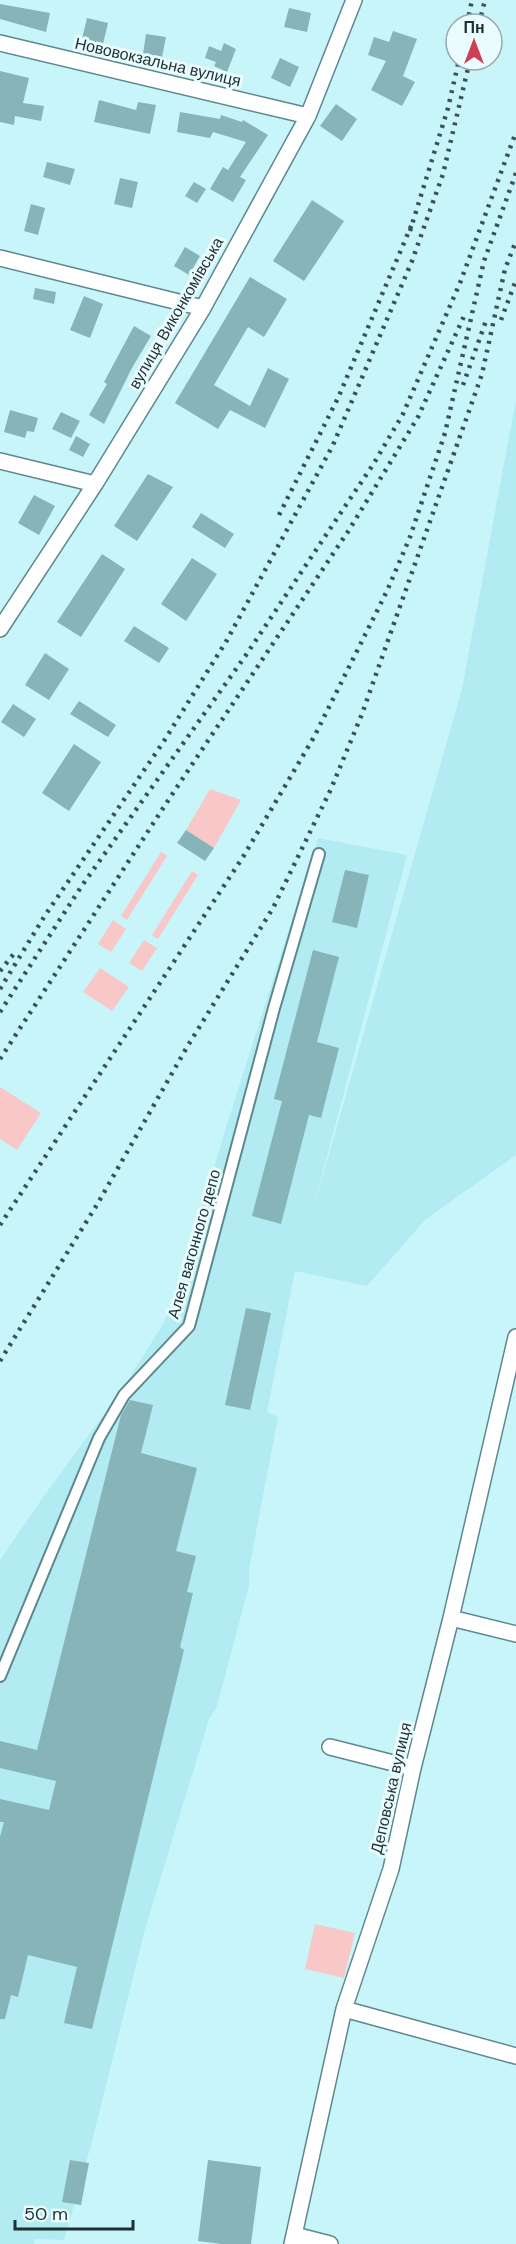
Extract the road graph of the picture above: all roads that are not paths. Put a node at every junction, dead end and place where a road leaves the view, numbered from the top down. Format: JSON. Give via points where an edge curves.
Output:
{"nodes":[{"id":1,"x":354,"y":0,"type":"edge"},
{"id":2,"x":0,"y":43,"type":"edge"},
{"id":3,"x":308,"y":116,"type":"junction"},
{"id":4,"x":0,"y":258,"type":"edge"},
{"id":5,"x":203,"y":308,"type":"junction"},
{"id":6,"x":0,"y":461,"type":"edge"},
{"id":7,"x":95,"y":484,"type":"junction"},
{"id":8,"x":0,"y":629,"type":"edge"},
{"id":9,"x":319,"y":854,"type":"dead end"},
{"id":10,"x":516,"y":1336,"type":"edge"},
{"id":11,"x":451,"y":1618,"type":"junction"},
{"id":12,"x":516,"y":1634,"type":"edge"},
{"id":13,"x":0,"y":1676,"type":"edge"},
{"id":14,"x":330,"y":1747,"type":"dead end"},
{"id":15,"x":413,"y":1768,"type":"junction"},
{"id":16,"x":344,"y":2008,"type":"junction"},
{"id":17,"x":516,"y":2056,"type":"edge"},
{"id":18,"x":293,"y":2240,"type":"edge"},
{"id":19,"x":330,"y":2244,"type":"edge"}],
"edges":[{"from":1,"to":3,"type":"street","name":"вулиця Виконкомівська"},
{"from":2,"to":3,"type":"street","name":"Нововокзальна вулиця"},
{"from":3,"to":5,"type":"street","name":"вулиця Виконкомівська"},
{"from":4,"to":5,"type":"street"},
{"from":5,"to":7,"type":"street","name":"вулиця Виконкомівська"},
{"from":6,"to":7,"type":"street"},
{"from":7,"to":8,"type":"street","name":"вулиця Виконкомівська"},
{"from":9,"to":13,"type":"street","name":"Алея вагонного депо","via":[[189,1326],[124,1395],[99,1438]]},
{"from":10,"to":11,"type":"street","name":"Деповська вулиця"},
{"from":11,"to":12,"type":"street"},
{"from":11,"to":15,"type":"street","name":"Деповська вулиця"},
{"from":14,"to":15,"type":"street"},
{"from":15,"to":16,"type":"street","name":"Деповська вулиця","via":[[391,1869]]},
{"from":16,"to":17,"type":"street"},
{"from":16,"to":18,"type":"street","name":"Деповська вулиця"},
{"from":18,"to":19,"type":"street"}]}
